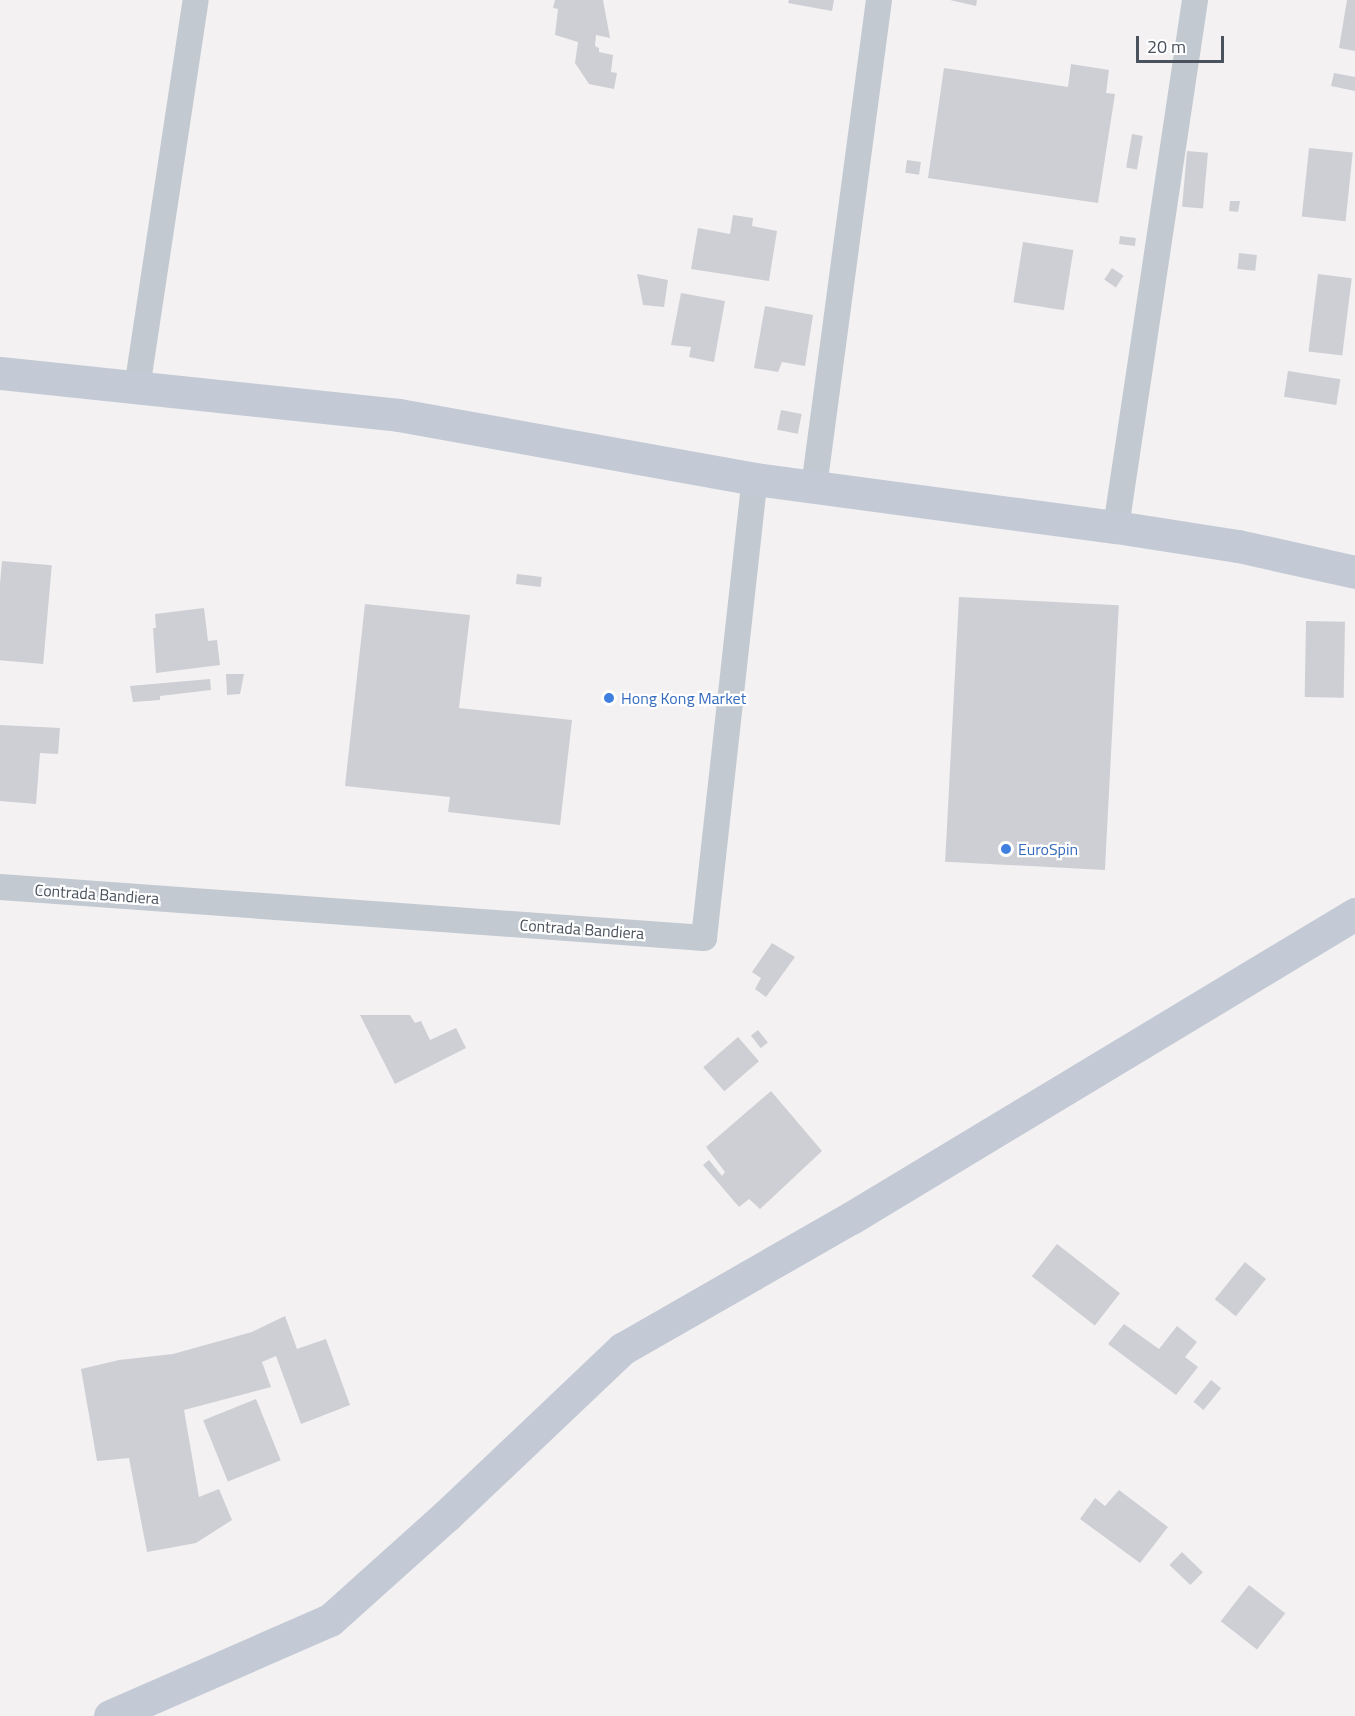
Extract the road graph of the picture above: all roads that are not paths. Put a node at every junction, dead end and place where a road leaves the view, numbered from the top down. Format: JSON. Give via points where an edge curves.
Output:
{"nodes":[{"id":1,"x":196,"y":0,"type":"edge"},
{"id":2,"x":879,"y":0,"type":"edge"},
{"id":3,"x":1195,"y":0,"type":"edge"},
{"id":4,"x":0,"y":373,"type":"edge"},
{"id":5,"x":137,"y":388,"type":"junction"},
{"id":6,"x":755,"y":479,"type":"junction"},
{"id":7,"x":814,"y":488,"type":"junction"},
{"id":8,"x":1116,"y":527,"type":"junction"},
{"id":9,"x":1355,"y":572,"type":"edge"},
{"id":10,"x":0,"y":887,"type":"edge"},
{"id":11,"x":1355,"y":914,"type":"edge"},
{"id":12,"x":110,"y":1716,"type":"edge"}],
"edges":[{"from":1,"to":5,"type":"street"},
{"from":2,"to":7,"type":"street"},
{"from":3,"to":8,"type":"street"},
{"from":4,"to":5,"type":"main road"},
{"from":5,"to":6,"type":"main road","via":[[399,415]]},
{"from":6,"to":7,"type":"main road"},
{"from":6,"to":10,"type":"street","name":"Contrada Bandiera","via":[[704,938]]},
{"from":7,"to":8,"type":"main road"},
{"from":8,"to":9,"type":"main road","via":[[1238,546]]},
{"from":11,"to":12,"type":"main road","via":[[851,1218],[622,1349],[330,1620]]}]}
